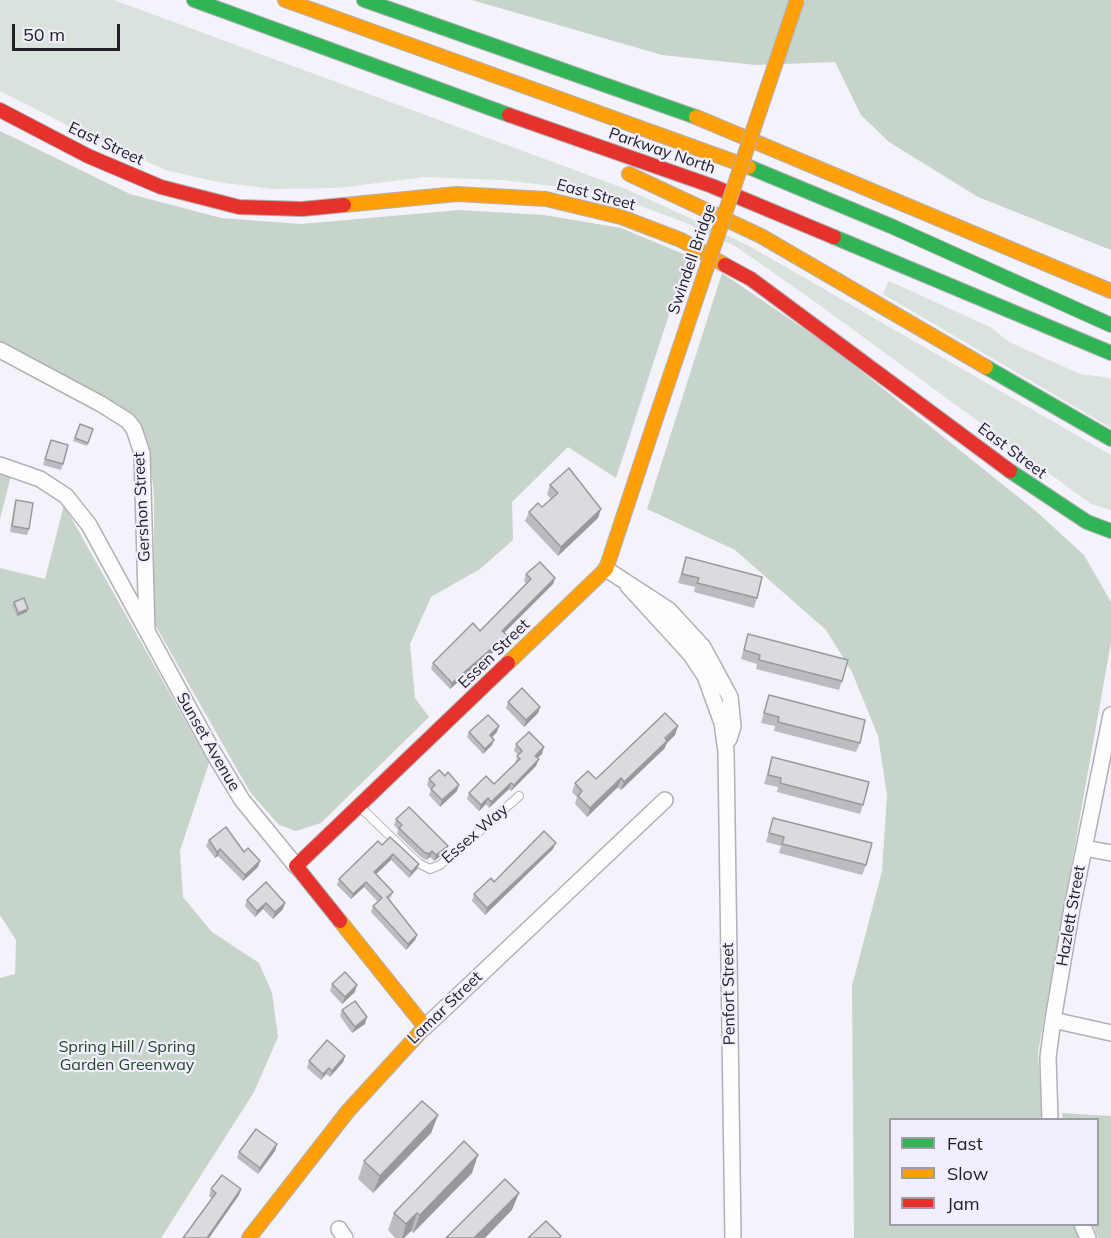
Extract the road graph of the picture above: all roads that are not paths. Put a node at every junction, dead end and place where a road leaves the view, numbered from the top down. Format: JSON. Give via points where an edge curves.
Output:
{"nodes":[{"id":1,"x":194,"y":0,"type":"edge"},
{"id":2,"x":285,"y":0,"type":"edge"},
{"id":3,"x":363,"y":0,"type":"edge"},
{"id":4,"x":797,"y":0,"type":"edge"},
{"id":5,"x":466,"y":100,"type":"junction"},
{"id":6,"x":0,"y":110,"type":"edge"},
{"id":7,"x":594,"y":160,"type":"dead end"},
{"id":8,"x":616,"y":168,"type":"dead end"},
{"id":9,"x":1111,"y":291,"type":"edge"},
{"id":10,"x":1111,"y":325,"type":"edge"},
{"id":11,"x":0,"y":350,"type":"edge"},
{"id":12,"x":1111,"y":353,"type":"edge"},
{"id":13,"x":653,"y":427,"type":"joint"},
{"id":14,"x":1111,"y":439,"type":"edge"},
{"id":15,"x":0,"y":465,"type":"edge"},
{"id":16,"x":1111,"y":531,"type":"edge"},
{"id":17,"x":606,"y":569,"type":"junction"},
{"id":18,"x":147,"y":634,"type":"junction"},
{"id":19,"x":1111,"y":715,"type":"edge"},
{"id":20,"x":519,"y":796,"type":"dead end"},
{"id":21,"x":665,"y":800,"type":"dead end"},
{"id":22,"x":358,"y":805,"type":"junction"},
{"id":23,"x":1083,"y":848,"type":"junction"},
{"id":24,"x":1111,"y":854,"type":"edge"},
{"id":25,"x":296,"y":866,"type":"junction"},
{"id":26,"x":1053,"y":1020,"type":"junction"},
{"id":27,"x":424,"y":1027,"type":"junction"},
{"id":28,"x":1111,"y":1034,"type":"edge"},
{"id":29,"x":1050,"y":1118,"type":"edge"},
{"id":30,"x":249,"y":1238,"type":"edge"},
{"id":31,"x":733,"y":1238,"type":"edge"}],
"edges":[{"from":1,"to":5,"type":"main road","name":"Parkway North"},
{"from":2,"to":10,"type":"main road","via":[[719,155],[891,226]]},
{"from":3,"to":9,"type":"main road","via":[[689,114]]},
{"from":4,"to":13,"type":"main road","name":"Swindell Bridge","bridge":true},
{"from":5,"to":7,"type":"main road","via":[[488,121]]},
{"from":5,"to":12,"type":"main road","name":"Parkway North","via":[[712,186]]},
{"from":6,"to":16,"type":"main road","name":"East Street","via":[[88,156],[160,187],[239,207],[302,209],[457,194],[546,199],[651,228],[752,279],[1041,494],[1087,522]]},
{"from":8,"to":14,"type":"main road","via":[[761,236]]},
{"from":11,"to":18,"type":"street","name":"Gershon Street","via":[[101,404],[134,429],[142,453]]},
{"from":13,"to":17,"type":"main road","name":"Essen Street"},
{"from":15,"to":18,"type":"street","name":"Sunset Avenue","via":[[40,479],[66,496],[89,525]]},
{"from":17,"to":22,"type":"main road","name":"Essen Street"},
{"from":17,"to":31,"type":"street","name":"Penfort Street","via":[[628,586],[691,655],[705,676],[716,700],[726,751]]},
{"from":18,"to":25,"type":"street","name":"Sunset Avenue","via":[[242,800]]},
{"from":19,"to":23,"type":"street","name":"Hazlett Street"},
{"from":20,"to":22,"type":"lane","name":"Essex Way","via":[[440,865],[430,869],[418,863]]},
{"from":21,"to":27,"type":"street","name":"Lamar Street"},
{"from":22,"to":25,"type":"main road","name":"Essen Street"},
{"from":23,"to":24,"type":"street"},
{"from":23,"to":26,"type":"street","name":"Hazlett Street"},
{"from":25,"to":27,"type":"main road","name":"Sunset Avenue"},
{"from":26,"to":28,"type":"street"},
{"from":26,"to":29,"type":"street","name":"Hazlett Street","via":[[1048,1057]]},
{"from":27,"to":30,"type":"main road","name":"Lamar Street","via":[[348,1111]]}]}
